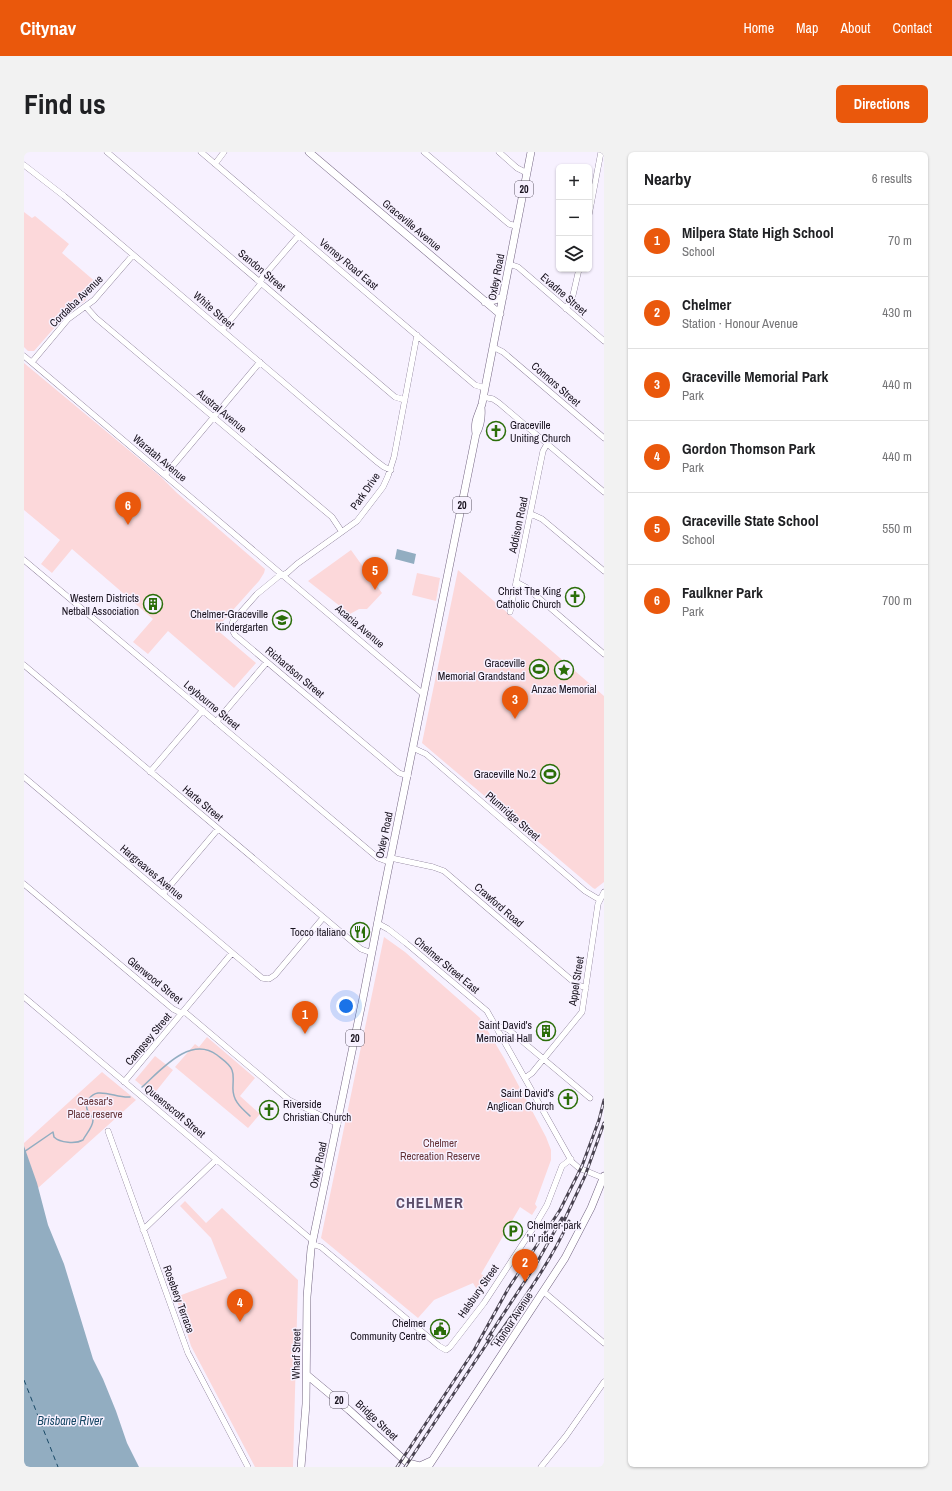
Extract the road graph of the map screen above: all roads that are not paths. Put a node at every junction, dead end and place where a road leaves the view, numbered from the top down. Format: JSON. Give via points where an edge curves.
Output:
{"nodes":[{"id":1,"x":107,"y":152,"type":"edge"},
{"id":2,"x":201,"y":152,"type":"edge"},
{"id":3,"x":224,"y":152,"type":"edge"},
{"id":4,"x":310,"y":152,"type":"edge"},
{"id":5,"x":424,"y":152,"type":"edge"},
{"id":6,"x":499,"y":152,"type":"edge"},
{"id":7,"x":531,"y":152,"type":"edge"},
{"id":8,"x":601,"y":152,"type":"edge"},
{"id":9,"x":214,"y":164,"type":"junction"},
{"id":10,"x":24,"y":165,"type":"edge"},
{"id":11,"x":527,"y":173,"type":"junction"},
{"id":12,"x":592,"y":200,"type":"edge"},
{"id":13,"x":516,"y":226,"type":"junction"},
{"id":14,"x":299,"y":235,"type":"junction"},
{"id":15,"x":133,"y":254,"type":"junction"},
{"id":16,"x":509,"y":264,"type":"junction"},
{"id":17,"x":578,"y":272,"type":"edge"},
{"id":18,"x":260,"y":282,"type":"junction"},
{"id":19,"x":503,"y":297,"type":"junction"},
{"id":20,"x":485,"y":302,"type":"junction"},
{"id":21,"x":86,"y":307,"type":"junction"},
{"id":22,"x":566,"y":309,"type":"junction"},
{"id":23,"x":500,"y":314,"type":"junction"},
{"id":24,"x":222,"y":330,"type":"junction"},
{"id":25,"x":417,"y":335,"type":"junction"},
{"id":26,"x":604,"y":341,"type":"edge"},
{"id":27,"x":493,"y":347,"type":"junction"},
{"id":28,"x":24,"y":356,"type":"edge"},
{"id":29,"x":32,"y":362,"type":"junction"},
{"id":30,"x":260,"y":362,"type":"junction"},
{"id":31,"x":485,"y":388,"type":"junction"},
{"id":32,"x":483,"y":397,"type":"junction"},
{"id":33,"x":405,"y":400,"type":"junction"},
{"id":34,"x":214,"y":417,"type":"junction"},
{"id":35,"x":604,"y":438,"type":"edge"},
{"id":36,"x":547,"y":444,"type":"junction"},
{"id":37,"x":391,"y":470,"type":"junction"},
{"id":38,"x":165,"y":476,"type":"junction"},
{"id":39,"x":604,"y":492,"type":"edge"},
{"id":40,"x":531,"y":514,"type":"junction"},
{"id":41,"x":342,"y":532,"type":"junction"},
{"id":42,"x":24,"y":560,"type":"edge"},
{"id":43,"x":604,"y":572,"type":"edge"},
{"id":44,"x":283,"y":575,"type":"junction"},
{"id":45,"x":516,"y":582,"type":"junction"},
{"id":46,"x":510,"y":612,"type":"dead end"},
{"id":47,"x":604,"y":654,"type":"edge"},
{"id":48,"x":267,"y":662,"type":"junction"},
{"id":49,"x":24,"y":665,"type":"edge"},
{"id":50,"x":423,"y":694,"type":"junction"},
{"id":51,"x":203,"y":710,"type":"junction"},
{"id":52,"x":216,"y":722,"type":"junction"},
{"id":53,"x":413,"y":748,"type":"junction"},
{"id":54,"x":150,"y":772,"type":"junction"},
{"id":55,"x":408,"y":776,"type":"junction"},
{"id":56,"x":24,"y":777,"type":"edge"},
{"id":57,"x":218,"y":829,"type":"junction"},
{"id":58,"x":390,"y":860,"type":"junction"},
{"id":59,"x":24,"y":884,"type":"edge"},
{"id":60,"x":604,"y":892,"type":"edge"},
{"id":61,"x":163,"y":894,"type":"junction"},
{"id":62,"x":600,"y":900,"type":"junction"},
{"id":63,"x":323,"y":918,"type":"junction"},
{"id":64,"x":377,"y":923,"type":"junction"},
{"id":65,"x":232,"y":953,"type":"junction"},
{"id":66,"x":372,"y":953,"type":"junction"},
{"id":67,"x":586,"y":988,"type":"junction"},
{"id":68,"x":24,"y":997,"type":"edge"},
{"id":69,"x":182,"y":1013,"type":"junction"},
{"id":70,"x":497,"y":1029,"type":"junction"},
{"id":71,"x":543,"y":1059,"type":"junction"},
{"id":72,"x":525,"y":1078,"type":"junction"},
{"id":73,"x":124,"y":1082,"type":"junction"},
{"id":74,"x":590,"y":1098,"type":"dead end"},
{"id":75,"x":338,"y":1124,"type":"junction"},
{"id":76,"x":108,"y":1131,"type":"dead end"},
{"id":77,"x":570,"y":1159,"type":"junction"},
{"id":78,"x":216,"y":1160,"type":"junction"},
{"id":79,"x":604,"y":1177,"type":"edge"},
{"id":80,"x":143,"y":1230,"type":"junction"},
{"id":81,"x":313,"y":1242,"type":"junction"},
{"id":82,"x":544,"y":1292,"type":"junction"},
{"id":83,"x":604,"y":1343,"type":"edge"},
{"id":84,"x":446,"y":1350,"type":"joint"},
{"id":85,"x":306,"y":1375,"type":"junction"},
{"id":86,"x":604,"y":1382,"type":"edge"},
{"id":87,"x":432,"y":1464,"type":"edge"},
{"id":88,"x":410,"y":1465,"type":"edge"},
{"id":89,"x":248,"y":1467,"type":"edge"},
{"id":90,"x":301,"y":1467,"type":"edge"},
{"id":91,"x":541,"y":1467,"type":"edge"}],
"edges":[{"from":1,"to":18,"type":"street","name":"Sandon Street"},
{"from":2,"to":9,"type":"street","name":"Verney Road East"},
{"from":3,"to":9,"type":"street"},
{"from":4,"to":20,"type":"main road","name":"Graceville Avenue"},
{"from":5,"to":13,"type":"street","via":[[509,224]]},
{"from":6,"to":11,"type":"street"},
{"from":7,"to":11,"type":"main road","name":"Oxley Road","number":"20"},
{"from":8,"to":12,"type":"street"},
{"from":9,"to":14,"type":"street","name":"Verney Road East"},
{"from":10,"to":15,"type":"street","name":"White Street"},
{"from":11,"to":13,"type":"main road","name":"Oxley Road","number":"20"},
{"from":13,"to":16,"type":"main road","name":"Oxley Road","number":"20"},
{"from":14,"to":18,"type":"street"},
{"from":14,"to":25,"type":"street","name":"Verney Road East"},
{"from":15,"to":21,"type":"street","name":"Cordalba Avenue"},
{"from":15,"to":24,"type":"street","name":"White Street"},
{"from":16,"to":19,"type":"main road","name":"Oxley Road","number":"20"},
{"from":16,"to":22,"type":"street","name":"Evadne Street","via":[[518,267]]},
{"from":17,"to":22,"type":"street","via":[[574,295]]},
{"from":18,"to":24,"type":"street"},
{"from":18,"to":33,"type":"street","name":"Sandon Street","via":[[396,398]]},
{"from":19,"to":20,"type":"main road"},
{"from":19,"to":23,"type":"main road","name":"Oxley Road","number":"20"},
{"from":20,"to":23,"type":"main road","name":"Graceville Avenue"},
{"from":21,"to":29,"type":"street","name":"Cordalba Avenue","via":[[68,319]]},
{"from":21,"to":34,"type":"street","name":"Austral Avenue"},
{"from":22,"to":26,"type":"street","name":"Evadne Street"},
{"from":23,"to":27,"type":"main road","name":"Oxley Road","number":"20"},
{"from":24,"to":30,"type":"street","name":"White Street"},
{"from":25,"to":31,"type":"street","name":"Verney Road East","via":[[475,385]]},
{"from":25,"to":33,"type":"street","name":"Park Drive"},
{"from":27,"to":31,"type":"main road","name":"Oxley Road","number":"20"},
{"from":27,"to":35,"type":"street","name":"Connors Street","via":[[503,352]]},
{"from":28,"to":29,"type":"street","name":"Waratah Avenue"},
{"from":29,"to":38,"type":"street","name":"Waratah Avenue"},
{"from":30,"to":34,"type":"street"},
{"from":30,"to":37,"type":"street","name":"White Street","via":[[382,466]]},
{"from":31,"to":32,"type":"main road","name":"Oxley Road","number":"20"},
{"from":32,"to":36,"type":"street","via":[[499,403]]},
{"from":32,"to":50,"type":"main road","name":"Oxley Road","number":"20","via":[[477,415],[476,434]]},
{"from":33,"to":37,"type":"street","name":"Park Drive"},
{"from":34,"to":38,"type":"street"},
{"from":34,"to":41,"type":"street","name":"Austral Avenue","via":[[332,517]]},
{"from":36,"to":39,"type":"street"},
{"from":36,"to":40,"type":"street","name":"Addison Road","via":[[543,452]]},
{"from":37,"to":41,"type":"street","name":"Park Drive","via":[[374,500],[356,521]]},
{"from":38,"to":44,"type":"street","name":"Waratah Avenue"},
{"from":40,"to":43,"type":"street","via":[[542,518]]},
{"from":40,"to":45,"type":"street","name":"Addison Road"},
{"from":41,"to":44,"type":"street","name":"Park Drive"},
{"from":42,"to":51,"type":"street","name":"Leybourne Street"},
{"from":44,"to":48,"type":"street","name":"Richardson Street","via":[[254,597],[231,626],[235,635]]},
{"from":44,"to":50,"type":"street","name":"Acacia Avenue"},
{"from":45,"to":46,"type":"street","name":"Addison Road"},
{"from":45,"to":47,"type":"street","via":[[527,588]]},
{"from":48,"to":52,"type":"street"},
{"from":48,"to":55,"type":"street","name":"Richardson Street","via":[[399,773]]},
{"from":49,"to":54,"type":"street","name":"Harte Street"},
{"from":50,"to":53,"type":"main road","name":"Oxley Road","number":"20"},
{"from":51,"to":52,"type":"street","name":"Leybourne Street"},
{"from":51,"to":54,"type":"street"},
{"from":52,"to":58,"type":"street","name":"Leybourne Street","via":[[378,858]]},
{"from":53,"to":55,"type":"main road","name":"Oxley Road","number":"20"},
{"from":53,"to":62,"type":"street","name":"Plumridge Street","via":[[426,754],[585,891]]},
{"from":54,"to":57,"type":"street","name":"Harte Street"},
{"from":55,"to":58,"type":"main road","name":"Oxley Road","number":"20"},
{"from":56,"to":61,"type":"street","name":"Hargreaves Avenue"},
{"from":57,"to":61,"type":"street"},
{"from":57,"to":63,"type":"street","name":"Harte Street"},
{"from":58,"to":64,"type":"main road","name":"Oxley Road","number":"20"},
{"from":58,"to":67,"type":"street","name":"Crawford Road","via":[[433,866],[444,871],[576,984]]},
{"from":59,"to":69,"type":"street","name":"Glenwood Street","via":[[173,1009]]},
{"from":60,"to":62,"type":"street","name":"Appel Street"},
{"from":61,"to":65,"type":"street","name":"Hargreaves Avenue"},
{"from":62,"to":67,"type":"street","name":"Appel Street"},
{"from":63,"to":65,"type":"street","name":"Hargreaves Avenue","via":[[277,973],[269,979],[259,976]]},
{"from":63,"to":66,"type":"street","name":"Harte Street","via":[[361,949]]},
{"from":64,"to":66,"type":"main road","name":"Oxley Road","number":"20"},
{"from":64,"to":70,"type":"street","name":"Chelmer Street East","via":[[406,943],[484,1009]]},
{"from":65,"to":69,"type":"street","name":"Campsey Street"},
{"from":66,"to":75,"type":"main road","name":"Oxley Road","number":"20"},
{"from":67,"to":71,"type":"street","name":"Appel Street","via":[[580,1015]]},
{"from":68,"to":73,"type":"street","name":"Queenscroft Street"},
{"from":69,"to":73,"type":"street","name":"Campsey Street"},
{"from":69,"to":75,"type":"street","name":"Glenwood Street","via":[[186,1013],[289,1100]]},
{"from":70,"to":71,"type":"street","via":[[502,1026],[506,1028]]},
{"from":70,"to":72,"type":"street","name":"Chelmer Street East"},
{"from":71,"to":72,"type":"street","name":"Appel Street"},
{"from":71,"to":74,"type":"street"},
{"from":72,"to":77,"type":"street","name":"Chelmer Street East"},
{"from":73,"to":78,"type":"street","name":"Queenscroft Street"},
{"from":75,"to":81,"type":"main road","name":"Oxley Road","number":"20"},
{"from":76,"to":80,"type":"street","name":"Rosebery Terrace"},
{"from":77,"to":79,"type":"street","name":"Chelmer Street East","via":[[578,1167]]},
{"from":77,"to":84,"type":"street","name":"Halsbury Street","via":[[562,1166],[547,1205],[535,1227],[484,1303]]},
{"from":78,"to":80,"type":"street"},
{"from":78,"to":81,"type":"street","name":"Queenscroft Street"},
{"from":79,"to":82,"type":"main road","name":"Honour Avenue","via":[[571,1248]]},
{"from":80,"to":89,"type":"street","name":"Rosebery Terrace","via":[[188,1353]]},
{"from":81,"to":84,"type":"street","name":"Queenscroft Street"},
{"from":81,"to":85,"type":"main road","name":"Wharf Street","number":"20","via":[[308,1283]]},
{"from":82,"to":83,"type":"street"},
{"from":82,"to":87,"type":"main road","name":"Honour Avenue"},
{"from":85,"to":88,"type":"main road","name":"Bridge Street","number":"20","via":[[350,1410]]},
{"from":85,"to":90,"type":"main road","name":"Wharf Street","number":"20"},
{"from":86,"to":91,"type":"street"},
{"from":87,"to":88,"type":"main road"}]}
